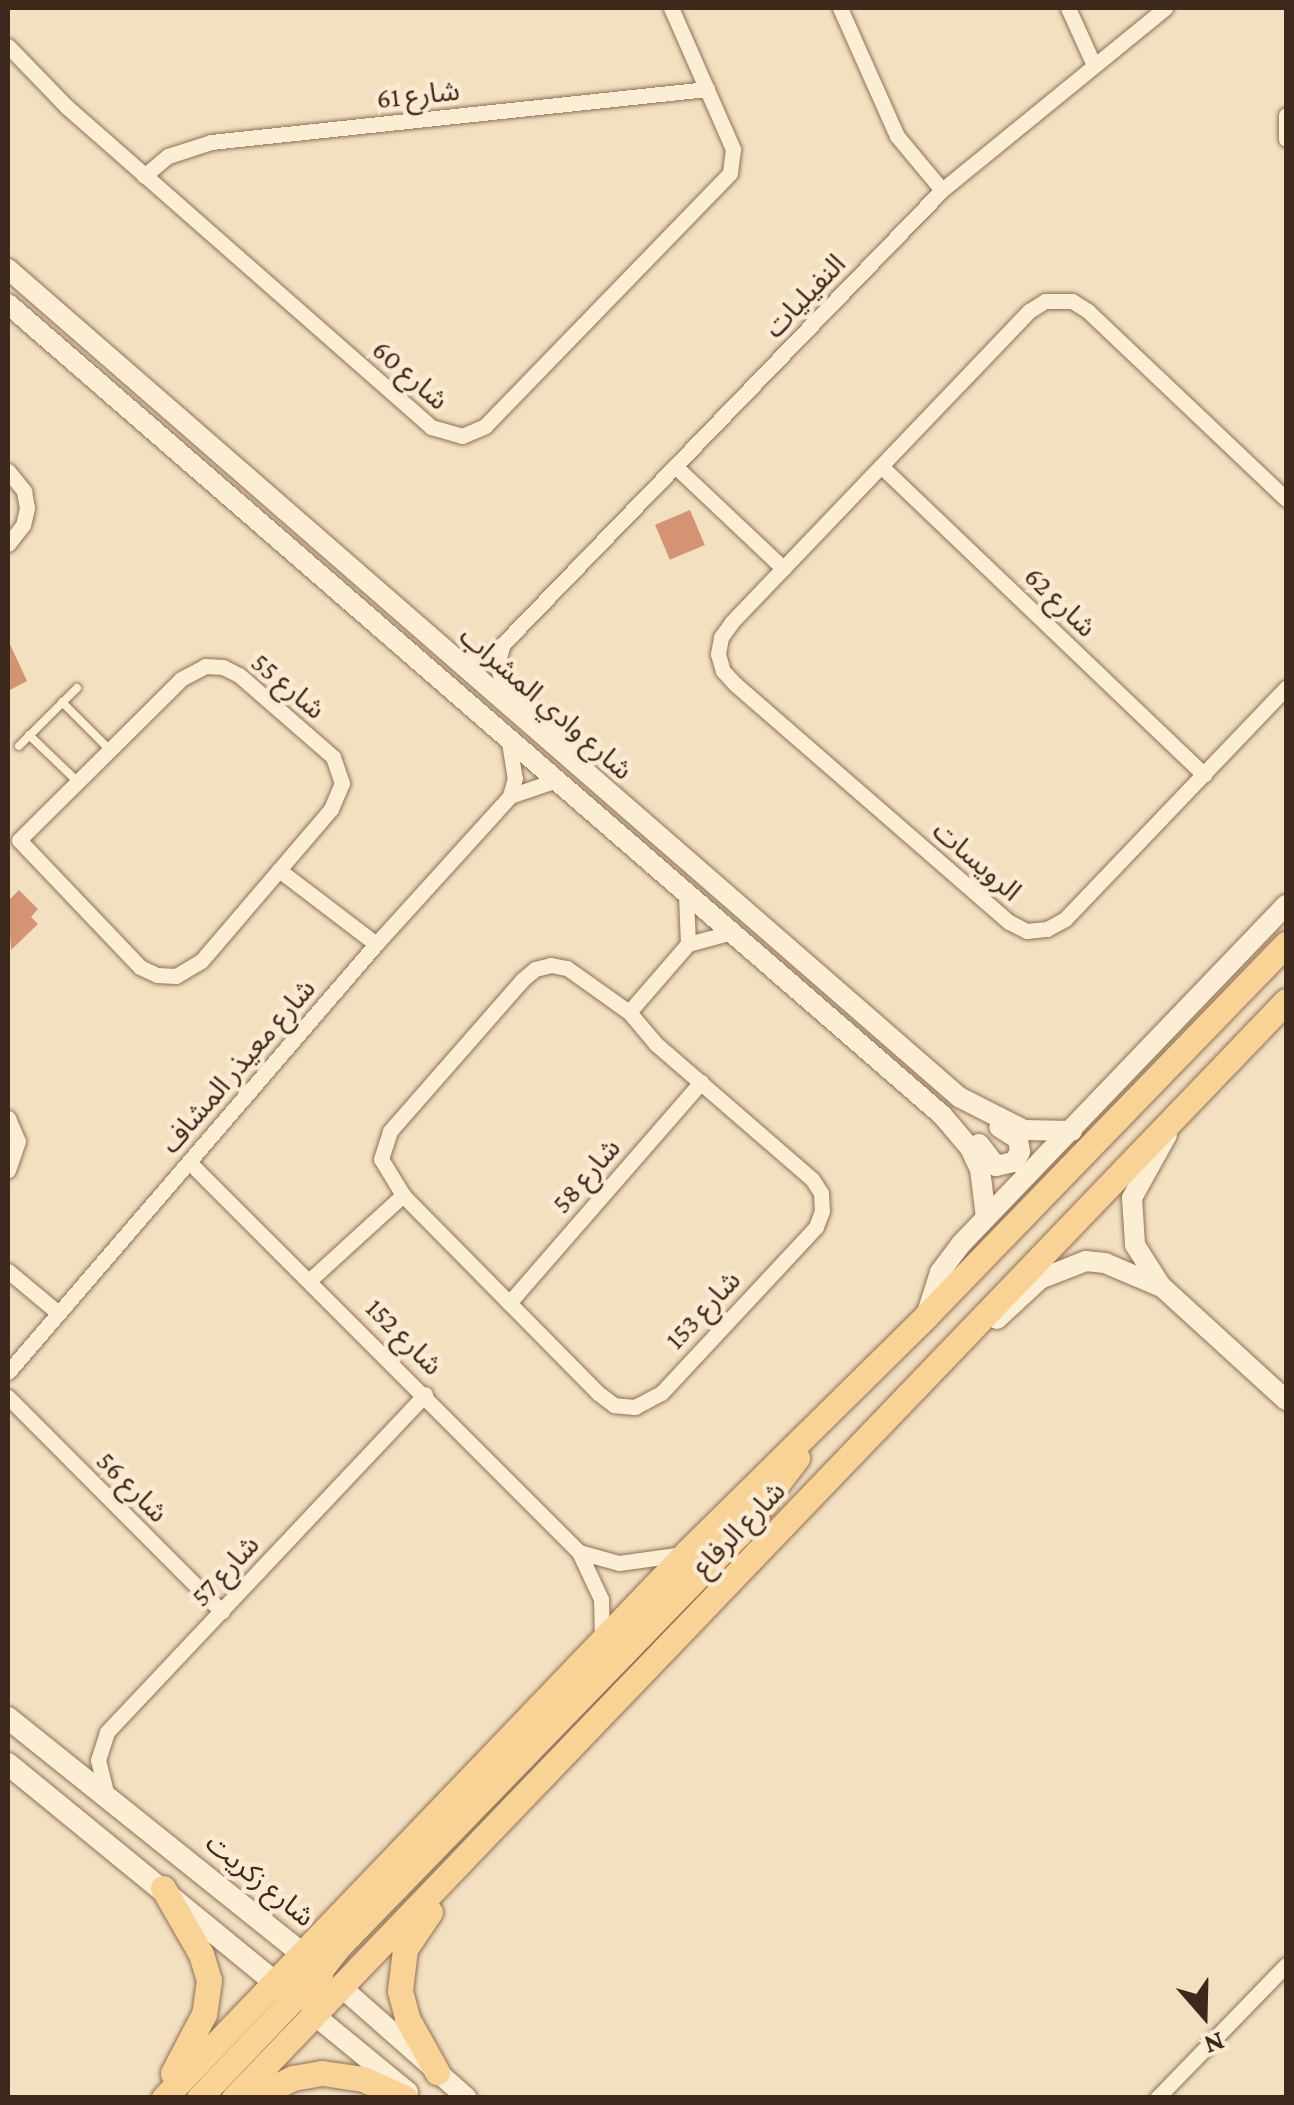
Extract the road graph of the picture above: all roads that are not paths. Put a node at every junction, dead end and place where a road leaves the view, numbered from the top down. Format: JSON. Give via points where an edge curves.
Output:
{"nodes":[{"id":1,"x":671,"y":8,"type":"edge"},
{"id":2,"x":840,"y":8,"type":"edge"},
{"id":3,"x":1068,"y":8,"type":"edge"},
{"id":4,"x":1165,"y":8,"type":"edge"},
{"id":5,"x":8,"y":46,"type":"edge"},
{"id":6,"x":1093,"y":63,"type":"junction"},
{"id":7,"x":707,"y":89,"type":"junction"},
{"id":8,"x":1286,"y":114,"type":"edge"},
{"id":9,"x":1286,"y":140,"type":"edge"},
{"id":10,"x":144,"y":176,"type":"junction"},
{"id":11,"x":942,"y":190,"type":"junction"},
{"id":12,"x":8,"y":270,"type":"edge"},
{"id":13,"x":8,"y":304,"type":"edge"},
{"id":14,"x":675,"y":466,"type":"junction"},
{"id":15,"x":881,"y":466,"type":"junction"},
{"id":16,"x":8,"y":471,"type":"edge"},
{"id":17,"x":1286,"y":499,"type":"edge"},
{"id":18,"x":8,"y":544,"type":"edge"},
{"id":19,"x":783,"y":568,"type":"junction"},
{"id":20,"x":504,"y":644,"type":"junction"},
{"id":21,"x":456,"y":662,"type":"junction"},
{"id":22,"x":77,"y":688,"type":"dead end"},
{"id":23,"x":1286,"y":688,"type":"edge"},
{"id":24,"x":62,"y":702,"type":"junction"},
{"id":25,"x":29,"y":735,"type":"junction"},
{"id":26,"x":508,"y":742,"type":"junction"},
{"id":27,"x":19,"y":746,"type":"dead end"},
{"id":28,"x":110,"y":750,"type":"junction"},
{"id":29,"x":575,"y":763,"type":"junction"},
{"id":30,"x":1204,"y":775,"type":"junction"},
{"id":31,"x":554,"y":781,"type":"junction"},
{"id":32,"x":78,"y":782,"type":"junction"},
{"id":33,"x":510,"y":796,"type":"junction"},
{"id":34,"x":14,"y":834,"type":"edge"},
{"id":35,"x":279,"y":870,"type":"junction"},
{"id":36,"x":686,"y":895,"type":"junction"},
{"id":37,"x":1286,"y":905,"type":"edge"},
{"id":38,"x":730,"y":933,"type":"junction"},
{"id":39,"x":376,"y":944,"type":"junction"},
{"id":40,"x":688,"y":944,"type":"junction"},
{"id":41,"x":1286,"y":944,"type":"edge"},
{"id":42,"x":1286,"y":1002,"type":"edge"},
{"id":43,"x":628,"y":1012,"type":"junction"},
{"id":44,"x":701,"y":1082,"type":"junction"},
{"id":45,"x":959,"y":1096,"type":"junction"},
{"id":46,"x":1183,"y":1109,"type":"junction"},
{"id":47,"x":942,"y":1115,"type":"junction"},
{"id":48,"x":8,"y":1118,"type":"edge"},
{"id":49,"x":1072,"y":1132,"type":"junction"},
{"id":50,"x":189,"y":1162,"type":"junction"},
{"id":51,"x":8,"y":1170,"type":"edge"},
{"id":52,"x":403,"y":1196,"type":"junction"},
{"id":53,"x":986,"y":1218,"type":"junction"},
{"id":54,"x":8,"y":1271,"type":"edge"},
{"id":55,"x":311,"y":1279,"type":"junction"},
{"id":56,"x":1161,"y":1286,"type":"junction"},
{"id":57,"x":510,"y":1303,"type":"junction"},
{"id":58,"x":57,"y":1312,"type":"junction"},
{"id":59,"x":926,"y":1316,"type":"junction"},
{"id":60,"x":948,"y":1354,"type":"junction"},
{"id":61,"x":8,"y":1372,"type":"edge"},
{"id":62,"x":425,"y":1394,"type":"junction"},
{"id":63,"x":8,"y":1398,"type":"edge"},
{"id":64,"x":1286,"y":1400,"type":"edge"},
{"id":65,"x":818,"y":1422,"type":"junction"},
{"id":66,"x":579,"y":1552,"type":"junction"},
{"id":67,"x":686,"y":1553,"type":"junction"},
{"id":68,"x":222,"y":1612,"type":"junction"},
{"id":69,"x":602,"y":1642,"type":"junction"},
{"id":70,"x":8,"y":1718,"type":"edge"},
{"id":71,"x":8,"y":1764,"type":"edge"},
{"id":72,"x":107,"y":1796,"type":"junction"},
{"id":73,"x":482,"y":1840,"type":"junction"},
{"id":74,"x":163,"y":1888,"type":"junction"},
{"id":75,"x":292,"y":1943,"type":"junction"},
{"id":76,"x":1286,"y":1965,"type":"edge"},
{"id":77,"x":266,"y":1974,"type":"junction"},
{"id":78,"x":330,"y":1977,"type":"junction"},
{"id":79,"x":303,"y":2006,"type":"junction"},
{"id":80,"x":437,"y":2072,"type":"junction"},
{"id":81,"x":161,"y":2098,"type":"edge"},
{"id":82,"x":199,"y":2098,"type":"edge"},
{"id":83,"x":234,"y":2098,"type":"edge"},
{"id":84,"x":252,"y":2098,"type":"edge"},
{"id":85,"x":405,"y":2098,"type":"edge"},
{"id":86,"x":414,"y":2098,"type":"edge"},
{"id":87,"x":467,"y":2098,"type":"edge"},
{"id":88,"x":1157,"y":2098,"type":"edge"}],
"edges":[{"from":1,"to":7,"type":"street","name":"شارع 60"},
{"from":2,"to":11,"type":"street","via":[[897,136]]},
{"from":3,"to":6,"type":"street"},
{"from":4,"to":6,"type":"street","name":"النفيليات"},
{"from":5,"to":10,"type":"street","name":"شارع 60"},
{"from":6,"to":11,"type":"street","name":"النفيليات"},
{"from":7,"to":10,"type":"street","name":"شارع 61","via":[[211,142],[182,149]]},
{"from":7,"to":10,"type":"street","name":"شارع 60","via":[[733,149],[730,173],[485,426],[462,436],[431,427]]},
{"from":8,"to":9,"type":"street"},
{"from":11,"to":14,"type":"street","name":"النفيليات"},
{"from":12,"to":21,"type":"street","name":"شارع وادي المشراب"},
{"from":13,"to":26,"type":"street","name":"شارع وادي المشراب"},
{"from":14,"to":19,"type":"street"},
{"from":14,"to":20,"type":"street","name":"النفيليات"},
{"from":15,"to":17,"type":"street","name":"الرويسات","via":[[1029,311],[1063,300],[1088,311]]},
{"from":15,"to":19,"type":"street","name":"الرويسات"},
{"from":15,"to":30,"type":"street","name":"شارع 62"},
{"from":16,"to":18,"type":"street","via":[[24,491],[27,508],[24,525]]},
{"from":19,"to":30,"type":"street","name":"الرويسات","via":[[726,629],[719,645],[723,671],[1018,927],[1038,931],[1065,920]]},
{"from":20,"to":21,"type":"street","name":"النفيليات"},
{"from":20,"to":29,"type":"street","via":[[501,679],[561,732]]},
{"from":21,"to":29,"type":"street","name":"شارع وادي المشراب"},
{"from":22,"to":24,"type":"lane"},
{"from":23,"to":30,"type":"street","name":"الرويسات"},
{"from":24,"to":25,"type":"lane"},
{"from":24,"to":28,"type":"lane"},
{"from":25,"to":27,"type":"lane"},
{"from":25,"to":32,"type":"lane"},
{"from":26,"to":31,"type":"street","name":"شارع وادي المشراب"},
{"from":26,"to":33,"type":"street","via":[[514,768]]},
{"from":28,"to":32,"type":"street","name":"شارع 55"},
{"from":28,"to":35,"type":"street","name":"شارع 55","via":[[188,673],[214,666],[239,675],[334,757],[341,774],[336,801]]},
{"from":29,"to":45,"type":"street","name":"شارع وادي المشراب"},
{"from":31,"to":33,"type":"street","name":"شارع معيذر المشاف"},
{"from":31,"to":36,"type":"street","name":"شارع وادي المشراب"},
{"from":32,"to":34,"type":"street","name":"شارع 55"},
{"from":33,"to":39,"type":"street","name":"شارع معيذر المشاف"},
{"from":34,"to":35,"type":"street","name":"شارع 55","via":[[140,967],[167,976],[201,962]]},
{"from":35,"to":39,"type":"street"},
{"from":36,"to":38,"type":"street","name":"شارع وادي المشراب"},
{"from":36,"to":40,"type":"street"},
{"from":37,"to":49,"type":"street","name":"شارع الرفاع"},
{"from":38,"to":40,"type":"street"},
{"from":38,"to":47,"type":"street","name":"شارع وادي المشراب"},
{"from":39,"to":50,"type":"street","name":"شارع معيذر المشاف"},
{"from":40,"to":43,"type":"street"},
{"from":41,"to":59,"type":"main road","name":"شارع الرفاع"},
{"from":42,"to":46,"type":"main road","name":"شارع الرفاع"},
{"from":43,"to":44,"type":"street","name":"شارع 153"},
{"from":43,"to":52,"type":"street","name":"شارع 153","via":[[567,968],[543,966],[528,974],[386,1137],[382,1166]]},
{"from":44,"to":57,"type":"street","name":"شارع 58"},
{"from":44,"to":57,"type":"street","name":"شارع 153","via":[[818,1186],[822,1210],[816,1226],[644,1405],[624,1408],[606,1400]]},
{"from":45,"to":47,"type":"street","via":[[1018,1139],[1014,1162],[990,1162],[968,1132]]},
{"from":45,"to":49,"type":"street","name":"شارع وادي المشراب","via":[[1024,1130]]},
{"from":46,"to":56,"type":"street","via":[[1137,1186],[1130,1212],[1135,1245]]},
{"from":46,"to":60,"type":"main road","name":"شارع الرفاع"},
{"from":47,"to":53,"type":"street","name":"شارع وادي المشراب","via":[[980,1169]]},
{"from":48,"to":51,"type":"street","via":[[18,1142]]},
{"from":49,"to":53,"type":"street","name":"شارع الرفاع"},
{"from":50,"to":55,"type":"street","name":"شارع 152"},
{"from":50,"to":58,"type":"street","name":"شارع معيذر المشاف"},
{"from":52,"to":55,"type":"street"},
{"from":52,"to":57,"type":"street","name":"شارع 153"},
{"from":53,"to":59,"type":"street","name":"شارع الرفاع","via":[[940,1272]]},
{"from":54,"to":58,"type":"street"},
{"from":55,"to":62,"type":"street","name":"شارع 152"},
{"from":56,"to":60,"type":"street","via":[[1105,1263],[1062,1267]]},
{"from":56,"to":64,"type":"street"},
{"from":58,"to":61,"type":"street","name":"شارع معيذر المشاف"},
{"from":59,"to":65,"type":"main road","name":"شارع الرفاع"},
{"from":60,"to":73,"type":"main road","name":"شارع الرفاع"},
{"from":62,"to":66,"type":"street","name":"شارع 152"},
{"from":62,"to":68,"type":"street","name":"شارع 57"},
{"from":63,"to":68,"type":"street","name":"شارع 56"},
{"from":65,"to":67,"type":"main road","name":"شارع الرفاع"},
{"from":65,"to":78,"type":"main road","via":[[739,1534]]},
{"from":66,"to":67,"type":"street","via":[[619,1563]]},
{"from":66,"to":69,"type":"street","name":"شارع 152","via":[[601,1600]]},
{"from":67,"to":69,"type":"main road","name":"شارع الرفاع"},
{"from":68,"to":72,"type":"street","name":"شارع 57","via":[[107,1732],[98,1760]]},
{"from":69,"to":75,"type":"main road","name":"شارع الرفاع"},
{"from":70,"to":72,"type":"main road","name":"شارع زكريت"},
{"from":71,"to":74,"type":"main road"},
{"from":72,"to":75,"type":"main road","name":"شارع زكريت"},
{"from":73,"to":78,"type":"main road","name":"شارع الرفاع"},
{"from":73,"to":80,"type":"main road","via":[[411,1936],[401,1962],[402,2005]]},
{"from":74,"to":77,"type":"main road"},
{"from":74,"to":81,"type":"main road","via":[[209,1980],[198,2029]]},
{"from":75,"to":77,"type":"main road","name":"شارع الرفاع"},
{"from":75,"to":78,"type":"main road","name":"شارع زكريت"},
{"from":75,"to":79,"type":"main road","via":[[307,1979]]},
{"from":76,"to":88,"type":"street"},
{"from":77,"to":79,"type":"main road"},
{"from":77,"to":81,"type":"main road","name":"شارع الرفاع"},
{"from":78,"to":79,"type":"main road"},
{"from":78,"to":80,"type":"street","name":"شارع زكريت"},
{"from":79,"to":82,"type":"main road"},
{"from":79,"to":83,"type":"main road"},
{"from":79,"to":86,"type":"street"},
{"from":80,"to":87,"type":"street","name":"شارع زكريت"},
{"from":84,"to":85,"type":"main road","via":[[293,2078],[322,2074],[349,2075]]}]}
